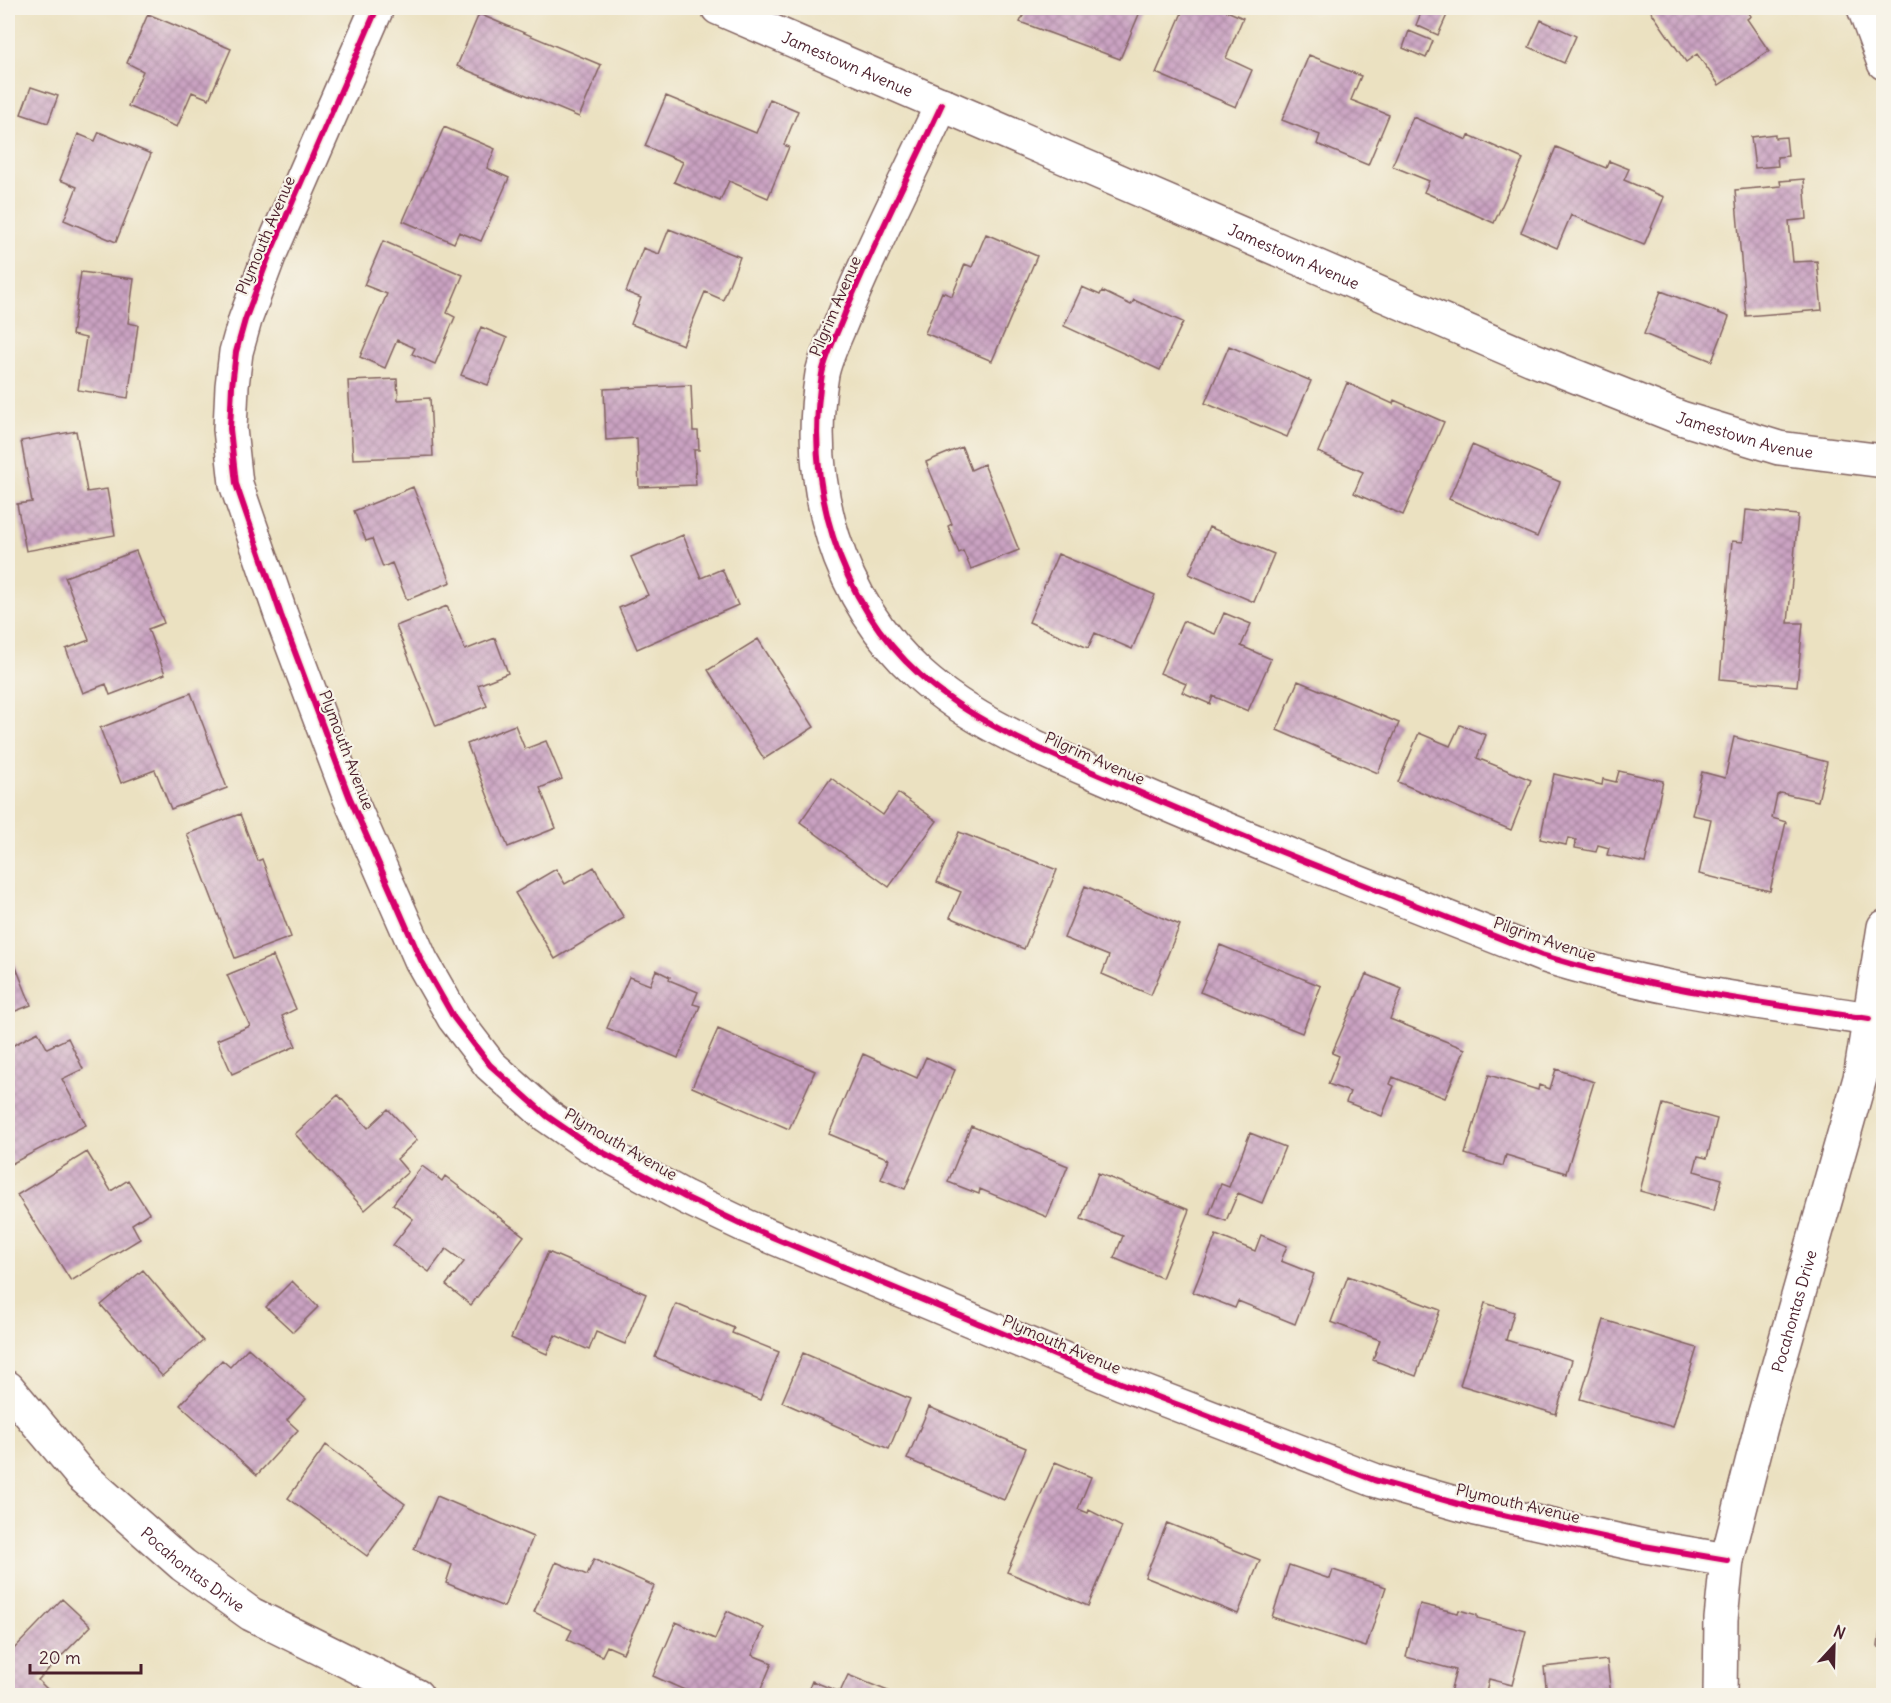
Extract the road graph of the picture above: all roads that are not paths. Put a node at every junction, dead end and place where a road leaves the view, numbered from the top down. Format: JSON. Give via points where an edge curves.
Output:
{"nodes":[{"id":1,"x":377,"y":8,"type":"edge"},
{"id":2,"x":718,"y":8,"type":"edge"},
{"id":3,"x":1864,"y":8,"type":"edge"},
{"id":4,"x":1884,"y":63,"type":"edge"},
{"id":5,"x":942,"y":104,"type":"junction"},
{"id":6,"x":1884,"y":461,"type":"edge"},
{"id":7,"x":1884,"y":927,"type":"edge"},
{"id":8,"x":1869,"y":1019,"type":"junction"},
{"id":9,"x":8,"y":1388,"type":"edge"},
{"id":10,"x":1727,"y":1560,"type":"junction"},
{"id":11,"x":417,"y":1695,"type":"edge"},
{"id":12,"x":1720,"y":1695,"type":"edge"}],
"edges":[{"from":1,"to":10,"type":"street","name":"Plymouth Avenue","via":[[245,320],[231,386],[230,429],[236,484],[349,796],[420,960],[454,1018],[490,1065],[555,1122],[685,1197],[1121,1383],[1385,1483],[1487,1512]]},
{"from":2,"to":5,"type":"street","name":"Jamestown Avenue"},
{"from":3,"to":4,"type":"street"},
{"from":5,"to":6,"type":"street","name":"Jamestown Avenue","via":[[1532,359],[1681,418],[1779,448]]},
{"from":5,"to":8,"type":"street","name":"Pilgrim Avenue","via":[[852,295],[823,369],[818,407],[818,465],[824,508],[836,549],[866,610],[920,674],[966,711],[1002,732],[1196,818],[1542,955],[1681,991]]},
{"from":7,"to":8,"type":"street","name":"Pocahontas Drive"},
{"from":8,"to":10,"type":"street","name":"Pocahontas Drive","via":[[1860,1078]]},
{"from":9,"to":11,"type":"street","name":"Pocahontas Drive","via":[[81,1475],[183,1564],[251,1614]]},
{"from":10,"to":12,"type":"street","name":"Pocahontas Drive"}]}
